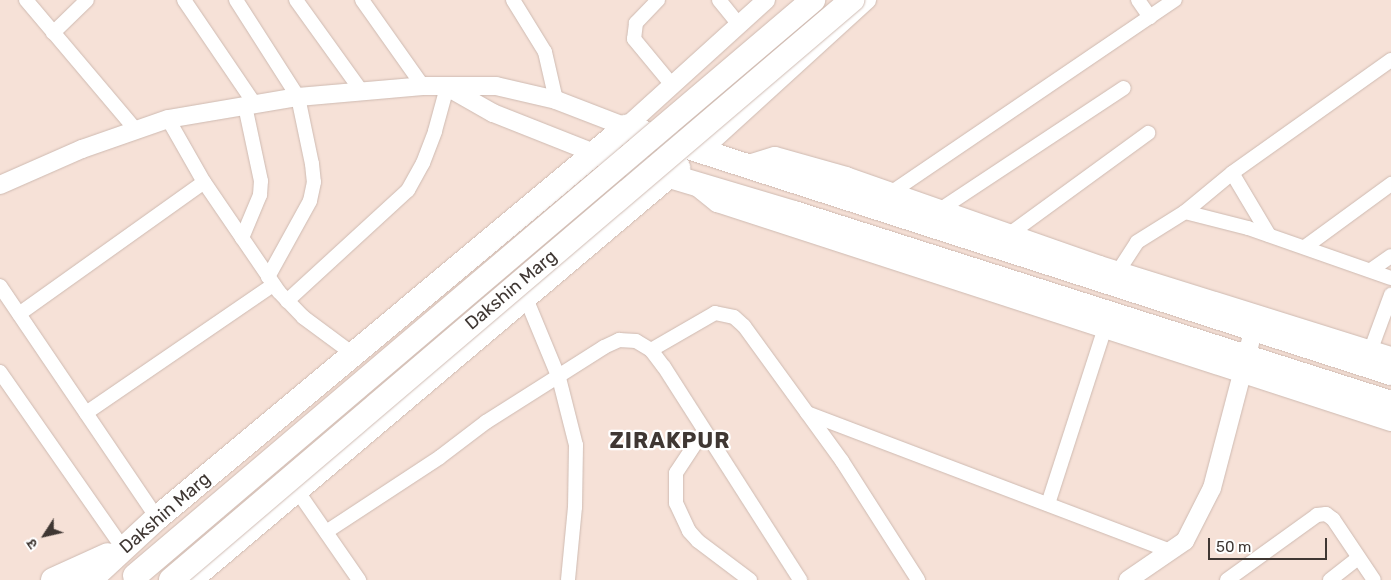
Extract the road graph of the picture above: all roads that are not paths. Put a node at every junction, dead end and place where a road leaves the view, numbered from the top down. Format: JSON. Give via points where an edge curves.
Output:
{"nodes":[{"id":1,"x":26,"y":0,"type":"edge"},
{"id":2,"x":87,"y":0,"type":"edge"},
{"id":3,"x":184,"y":0,"type":"edge"},
{"id":4,"x":236,"y":0,"type":"edge"},
{"id":5,"x":296,"y":0,"type":"edge"},
{"id":6,"x":362,"y":0,"type":"edge"},
{"id":7,"x":513,"y":0,"type":"edge"},
{"id":8,"x":658,"y":0,"type":"edge"},
{"id":9,"x":719,"y":0,"type":"edge"},
{"id":10,"x":766,"y":0,"type":"edge"},
{"id":11,"x":813,"y":0,"type":"edge"},
{"id":12,"x":852,"y":0,"type":"edge"},
{"id":13,"x":867,"y":0,"type":"edge"},
{"id":14,"x":1138,"y":0,"type":"edge"},
{"id":15,"x":1175,"y":0,"type":"edge"},
{"id":16,"x":1150,"y":17,"type":"junction"},
{"id":17,"x":739,"y":25,"type":"junction"},
{"id":18,"x":53,"y":33,"type":"junction"},
{"id":19,"x":1391,"y":60,"type":"edge"},
{"id":20,"x":672,"y":85,"type":"junction"},
{"id":21,"x":423,"y":86,"type":"junction"},
{"id":22,"x":447,"y":87,"type":"junction"},
{"id":23,"x":1124,"y":88,"type":"dead end"},
{"id":24,"x":362,"y":92,"type":"junction"},
{"id":25,"x":298,"y":97,"type":"junction"},
{"id":26,"x":556,"y":100,"type":"junction"},
{"id":27,"x":250,"y":104,"type":"junction"},
{"id":28,"x":168,"y":119,"type":"junction"},
{"id":29,"x":626,"y":127,"type":"junction"},
{"id":30,"x":136,"y":130,"type":"junction"},
{"id":31,"x":1148,"y":133,"type":"dead end"},
{"id":32,"x":700,"y":152,"type":"junction"},
{"id":33,"x":594,"y":153,"type":"junction"},
{"id":34,"x":745,"y":165,"type":"junction"},
{"id":35,"x":1232,"y":174,"type":"junction"},
{"id":36,"x":668,"y":176,"type":"junction"},
{"id":37,"x":204,"y":182,"type":"junction"},
{"id":38,"x":692,"y":182,"type":"junction"},
{"id":39,"x":1391,"y":184,"type":"edge"},
{"id":40,"x":0,"y":185,"type":"edge"},
{"id":41,"x":892,"y":192,"type":"junction"},
{"id":42,"x":941,"y":209,"type":"junction"},
{"id":43,"x":1185,"y":212,"type":"junction"},
{"id":44,"x":1011,"y":234,"type":"junction"},
{"id":45,"x":1269,"y":235,"type":"junction"},
{"id":46,"x":242,"y":238,"type":"junction"},
{"id":47,"x":1305,"y":247,"type":"junction"},
{"id":48,"x":1391,"y":256,"type":"edge"},
{"id":49,"x":1119,"y":270,"type":"junction"},
{"id":50,"x":1371,"y":270,"type":"junction"},
{"id":51,"x":1391,"y":278,"type":"edge"},
{"id":52,"x":270,"y":281,"type":"junction"},
{"id":53,"x":0,"y":286,"type":"edge"},
{"id":54,"x":1391,"y":295,"type":"edge"},
{"id":55,"x":525,"y":296,"type":"junction"},
{"id":56,"x":287,"y":301,"type":"junction"},
{"id":57,"x":19,"y":314,"type":"junction"},
{"id":58,"x":1105,"y":328,"type":"junction"},
{"id":59,"x":1254,"y":328,"type":"junction"},
{"id":60,"x":1371,"y":349,"type":"junction"},
{"id":61,"x":651,"y":350,"type":"junction"},
{"id":62,"x":353,"y":354,"type":"junction"},
{"id":63,"x":1391,"y":356,"type":"edge"},
{"id":64,"x":1244,"y":365,"type":"junction"},
{"id":65,"x":0,"y":372,"type":"edge"},
{"id":66,"x":1391,"y":373,"type":"edge"},
{"id":67,"x":559,"y":378,"type":"junction"},
{"id":68,"x":1391,"y":403,"type":"edge"},
{"id":69,"x":86,"y":413,"type":"junction"},
{"id":70,"x":806,"y":413,"type":"junction"},
{"id":71,"x":1391,"y":422,"type":"edge"},
{"id":72,"x":703,"y":432,"type":"junction"},
{"id":73,"x":296,"y":489,"type":"junction"},
{"id":74,"x":1048,"y":504,"type":"junction"},
{"id":75,"x":157,"y":518,"type":"junction"},
{"id":76,"x":326,"y":532,"type":"junction"},
{"id":77,"x":123,"y":548,"type":"junction"},
{"id":78,"x":1171,"y":550,"type":"junction"},
{"id":79,"x":1358,"y":558,"type":"junction"},
{"id":80,"x":1139,"y":577,"type":"edge"},
{"id":81,"x":131,"y":579,"type":"edge"},
{"id":82,"x":53,"y":580,"type":"edge"},
{"id":83,"x":90,"y":580,"type":"edge"},
{"id":84,"x":171,"y":580,"type":"edge"},
{"id":85,"x":190,"y":580,"type":"edge"},
{"id":86,"x":359,"y":580,"type":"edge"},
{"id":87,"x":568,"y":580,"type":"edge"},
{"id":88,"x":750,"y":580,"type":"edge"},
{"id":89,"x":800,"y":580,"type":"edge"},
{"id":90,"x":918,"y":580,"type":"edge"},
{"id":91,"x":1227,"y":580,"type":"edge"},
{"id":92,"x":1330,"y":580,"type":"edge"},
{"id":93,"x":1374,"y":580,"type":"edge"}],
"edges":[{"from":1,"to":18,"type":"street"},
{"from":2,"to":18,"type":"street"},
{"from":3,"to":27,"type":"street"},
{"from":4,"to":25,"type":"street"},
{"from":5,"to":24,"type":"street"},
{"from":6,"to":21,"type":"street"},
{"from":7,"to":26,"type":"street","via":[[548,58]]},
{"from":8,"to":20,"type":"street","via":[[636,23],[634,39]]},
{"from":9,"to":17,"type":"street"},
{"from":10,"to":17,"type":"street","name":"Dakshin Marg"},
{"from":11,"to":81,"type":"highway","bridge":true},
{"from":12,"to":84,"type":"highway","name":"Dakshin Marg","bridge":true},
{"from":13,"to":32,"type":"street"},
{"from":14,"to":16,"type":"street"},
{"from":15,"to":16,"type":"street"},
{"from":16,"to":41,"type":"street"},
{"from":17,"to":20,"type":"street","name":"Dakshin Marg"},
{"from":18,"to":30,"type":"street"},
{"from":19,"to":35,"type":"street"},
{"from":20,"to":29,"type":"street","name":"Dakshin Marg"},
{"from":21,"to":22,"type":"street"},
{"from":21,"to":24,"type":"street"},
{"from":22,"to":26,"type":"street","via":[[496,86]]},
{"from":22,"to":33,"type":"street","via":[[493,113]]},
{"from":22,"to":56,"type":"street","via":[[429,147],[408,190],[314,280]]},
{"from":23,"to":42,"type":"street"},
{"from":24,"to":25,"type":"street"},
{"from":25,"to":27,"type":"street"},
{"from":25,"to":52,"type":"street","via":[[314,182],[306,208]]},
{"from":26,"to":29,"type":"street"},
{"from":27,"to":28,"type":"street"},
{"from":27,"to":46,"type":"street","via":[[261,180],[260,195]]},
{"from":28,"to":30,"type":"street"},
{"from":28,"to":37,"type":"street"},
{"from":29,"to":32,"type":"highway"},
{"from":29,"to":33,"type":"highway","name":"Dakshin Marg"},
{"from":30,"to":40,"type":"street","via":[[82,149]]},
{"from":31,"to":44,"type":"street"},
{"from":32,"to":34,"type":"highway"},
{"from":32,"to":36,"type":"highway"},
{"from":33,"to":36,"type":"highway"},
{"from":33,"to":62,"type":"highway","name":"Dakshin Marg"},
{"from":34,"to":41,"type":"street","via":[[775,156]]},
{"from":34,"to":59,"type":"highway"},
{"from":35,"to":43,"type":"street"},
{"from":35,"to":45,"type":"street"},
{"from":36,"to":38,"type":"highway"},
{"from":36,"to":55,"type":"highway"},
{"from":37,"to":46,"type":"street"},
{"from":37,"to":57,"type":"street"},
{"from":38,"to":58,"type":"street","via":[[717,203]]},
{"from":38,"to":64,"type":"highway"},
{"from":39,"to":47,"type":"street"},
{"from":41,"to":42,"type":"street"},
{"from":42,"to":44,"type":"street"},
{"from":43,"to":45,"type":"street"},
{"from":43,"to":49,"type":"street","via":[[1137,242]]},
{"from":44,"to":49,"type":"street"},
{"from":45,"to":47,"type":"street"},
{"from":46,"to":52,"type":"street"},
{"from":47,"to":50,"type":"street"},
{"from":48,"to":50,"type":"street"},
{"from":49,"to":60,"type":"street"},
{"from":50,"to":51,"type":"street"},
{"from":52,"to":56,"type":"street"},
{"from":52,"to":69,"type":"street"},
{"from":53,"to":57,"type":"street"},
{"from":54,"to":60,"type":"street"},
{"from":55,"to":67,"type":"street"},
{"from":55,"to":73,"type":"highway"},
{"from":56,"to":62,"type":"street"},
{"from":57,"to":69,"type":"street"},
{"from":58,"to":64,"type":"street"},
{"from":58,"to":74,"type":"street"},
{"from":59,"to":64,"type":"street"},
{"from":59,"to":66,"type":"highway"},
{"from":60,"to":63,"type":"street"},
{"from":61,"to":67,"type":"street","via":[[636,341],[619,340]]},
{"from":61,"to":70,"type":"street","via":[[715,313],[734,317],[744,326]]},
{"from":61,"to":72,"type":"street"},
{"from":62,"to":75,"type":"highway","name":"Dakshin Marg"},
{"from":64,"to":68,"type":"highway"},
{"from":64,"to":71,"type":"street"},
{"from":64,"to":78,"type":"street","via":[[1212,488],[1185,541]]},
{"from":65,"to":77,"type":"street"},
{"from":67,"to":76,"type":"street","via":[[486,422],[440,457]]},
{"from":67,"to":87,"type":"street","via":[[576,444],[577,464]]},
{"from":69,"to":75,"type":"street"},
{"from":70,"to":74,"type":"street"},
{"from":70,"to":90,"type":"street","via":[[842,461]]},
{"from":72,"to":88,"type":"street","via":[[676,473],[676,503],[689,531],[698,541]]},
{"from":72,"to":89,"type":"street"},
{"from":73,"to":76,"type":"street"},
{"from":73,"to":85,"type":"highway"},
{"from":74,"to":78,"type":"street"},
{"from":75,"to":77,"type":"highway","name":"Dakshin Marg"},
{"from":76,"to":86,"type":"street"},
{"from":77,"to":82,"type":"highway"},
{"from":77,"to":83,"type":"highway","name":"Dakshin Marg"},
{"from":78,"to":80,"type":"street"},
{"from":79,"to":91,"type":"street","via":[[1333,519],[1326,514],[1316,515]]},
{"from":79,"to":92,"type":"street"},
{"from":79,"to":93,"type":"street"}]}
